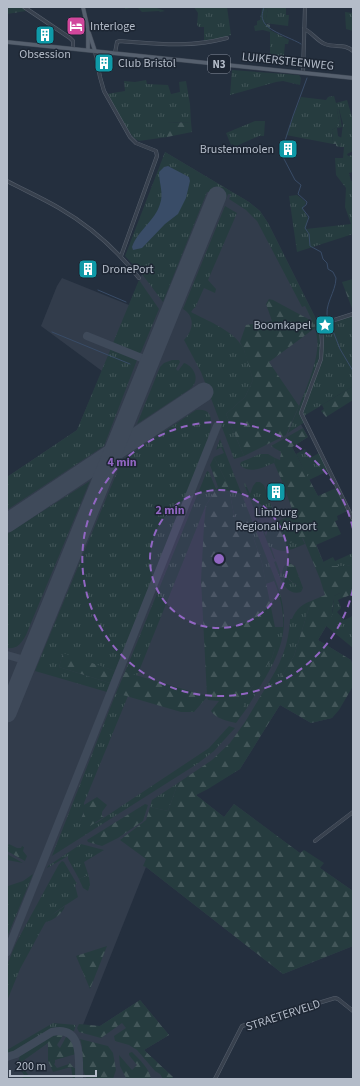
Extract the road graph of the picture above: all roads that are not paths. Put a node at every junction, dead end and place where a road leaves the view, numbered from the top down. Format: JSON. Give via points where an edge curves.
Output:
{"nodes":[{"id":1,"x":24,"y":7,"type":"edge"},
{"id":2,"x":83,"y":7,"type":"edge"},
{"id":3,"x":305,"y":7,"type":"edge"},
{"id":4,"x":88,"y":29,"type":"junction"},
{"id":5,"x":304,"y":29,"type":"junction"},
{"id":6,"x":227,"y":38,"type":"dead end"},
{"id":7,"x":7,"y":42,"type":"edge"},
{"id":8,"x":73,"y":49,"type":"junction"},
{"id":9,"x":88,"y":50,"type":"junction"},
{"id":10,"x":95,"y":51,"type":"junction"},
{"id":11,"x":353,"y":51,"type":"edge"},
{"id":12,"x":114,"y":53,"type":"junction"},
{"id":13,"x":303,"y":72,"type":"junction"},
{"id":14,"x":353,"y":78,"type":"edge"},
{"id":15,"x":7,"y":181,"type":"edge"},
{"id":16,"x":120,"y":256,"type":"junction"},
{"id":17,"x":139,"y":278,"type":"dead end"},
{"id":18,"x":353,"y":314,"type":"edge"},
{"id":19,"x":353,"y":520,"type":"edge"},
{"id":20,"x":353,"y":812,"type":"edge"},
{"id":21,"x":315,"y":840,"type":"dead end"},
{"id":22,"x":353,"y":1011,"type":"edge"},
{"id":23,"x":216,"y":1079,"type":"edge"}],
"edges":[{"from":1,"to":8,"type":"street","via":[[70,38],[73,41]]},
{"from":2,"to":4,"type":"main road"},
{"from":3,"to":5,"type":"street"},
{"from":4,"to":9,"type":"main road"},
{"from":4,"to":10,"type":"main road"},
{"from":5,"to":11,"type":"street","via":[[324,44],[346,46]]},
{"from":5,"to":13,"type":"street"},
{"from":6,"to":12,"type":"street","via":[[189,45],[120,41],[117,42]]},
{"from":7,"to":8,"type":"main road","name":"LUIKERSTEENWEG","number":"N3"},
{"from":8,"to":9,"type":"main road","name":"LUIKERSTEENWEG","number":"N3"},
{"from":9,"to":10,"type":"main road","name":"LUIKERSTEENWEG","number":"N3"},
{"from":10,"to":12,"type":"main road","name":"LUIKERSTEENWEG","number":"N3"},
{"from":10,"to":16,"type":"street","via":[[104,91],[130,137],[136,143],[156,151],[157,156]]},
{"from":12,"to":13,"type":"main road","name":"LUIKERSTEENWEG","number":"N3"},
{"from":13,"to":14,"type":"main road","name":"LUIKERSTEENWEG","number":"N3"},
{"from":15,"to":16,"type":"street","via":[[75,218],[100,236]]},
{"from":16,"to":17,"type":"street"},
{"from":18,"to":19,"type":"street","via":[[320,327],[322,354],[301,413]]},
{"from":20,"to":21,"type":"street"},
{"from":22,"to":23,"type":"street","name":"STRAETERVELD","via":[[335,998],[242,1026]]}]}
